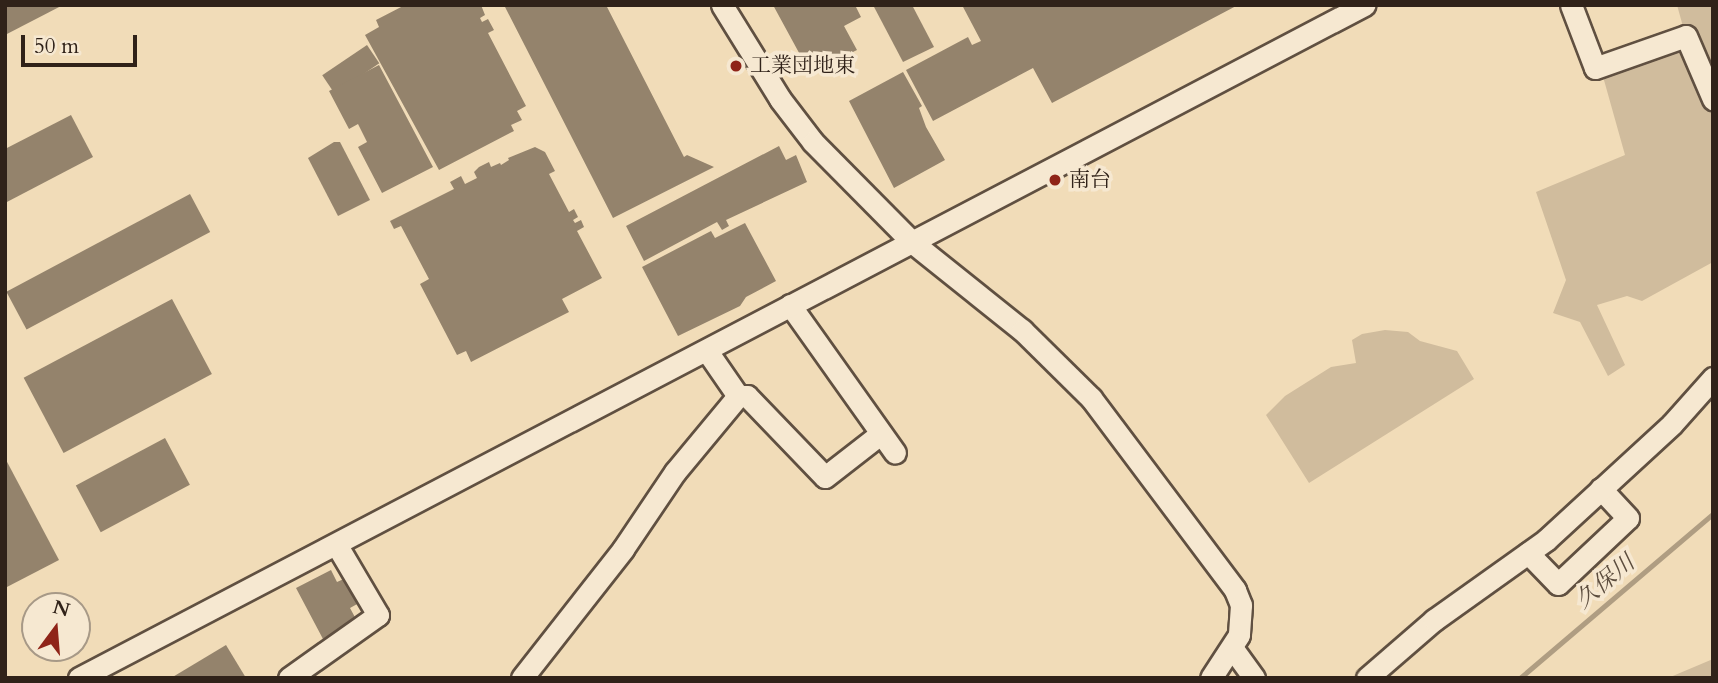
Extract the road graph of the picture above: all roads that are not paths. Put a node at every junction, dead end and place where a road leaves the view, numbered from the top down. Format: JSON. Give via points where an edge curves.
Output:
{"nodes":[{"id":1,"x":722,"y":5,"type":"edge"},
{"id":2,"x":1364,"y":5,"type":"edge"},
{"id":3,"x":1571,"y":5,"type":"edge"},
{"id":4,"x":1713,"y":99,"type":"edge"},
{"id":5,"x":912,"y":242,"type":"junction"},
{"id":6,"x":790,"y":305,"type":"junction"},
{"id":7,"x":706,"y":351,"type":"junction"},
{"id":8,"x":1713,"y":379,"type":"edge"},
{"id":9,"x":738,"y":396,"type":"junction"},
{"id":10,"x":879,"y":435,"type":"junction"},
{"id":11,"x":895,"y":453,"type":"dead end"},
{"id":12,"x":1601,"y":489,"type":"junction"},
{"id":13,"x":336,"y":544,"type":"junction"},
{"id":14,"x":1528,"y":552,"type":"junction"},
{"id":15,"x":1233,"y":649,"type":"junction"},
{"id":16,"x":79,"y":678,"type":"edge"},
{"id":17,"x":289,"y":678,"type":"edge"},
{"id":18,"x":522,"y":678,"type":"edge"},
{"id":19,"x":1211,"y":678,"type":"edge"},
{"id":20,"x":1254,"y":678,"type":"edge"},
{"id":21,"x":1367,"y":678,"type":"edge"}],
"edges":[{"from":1,"to":5,"type":"street","via":[[780,99],[813,142]]},
{"from":2,"to":5,"type":"street"},
{"from":3,"to":4,"type":"street","via":[[1595,68],[1686,36]]},
{"from":5,"to":6,"type":"street"},
{"from":5,"to":15,"type":"street","via":[[1022,330],[1091,398],[1236,590],[1243,622]]},
{"from":6,"to":7,"type":"street"},
{"from":6,"to":10,"type":"street"},
{"from":7,"to":9,"type":"street"},
{"from":7,"to":13,"type":"street"},
{"from":8,"to":12,"type":"street"},
{"from":9,"to":10,"type":"street","via":[[747,396],[825,477]]},
{"from":9,"to":18,"type":"street"},
{"from":10,"to":11,"type":"street"},
{"from":12,"to":14,"type":"street"},
{"from":12,"to":14,"type":"street","via":[[1628,518],[1558,584]]},
{"from":13,"to":16,"type":"street"},
{"from":13,"to":17,"type":"street","via":[[378,615]]},
{"from":14,"to":21,"type":"street","via":[[1434,620]]},
{"from":15,"to":19,"type":"street"},
{"from":15,"to":20,"type":"street"}]}
